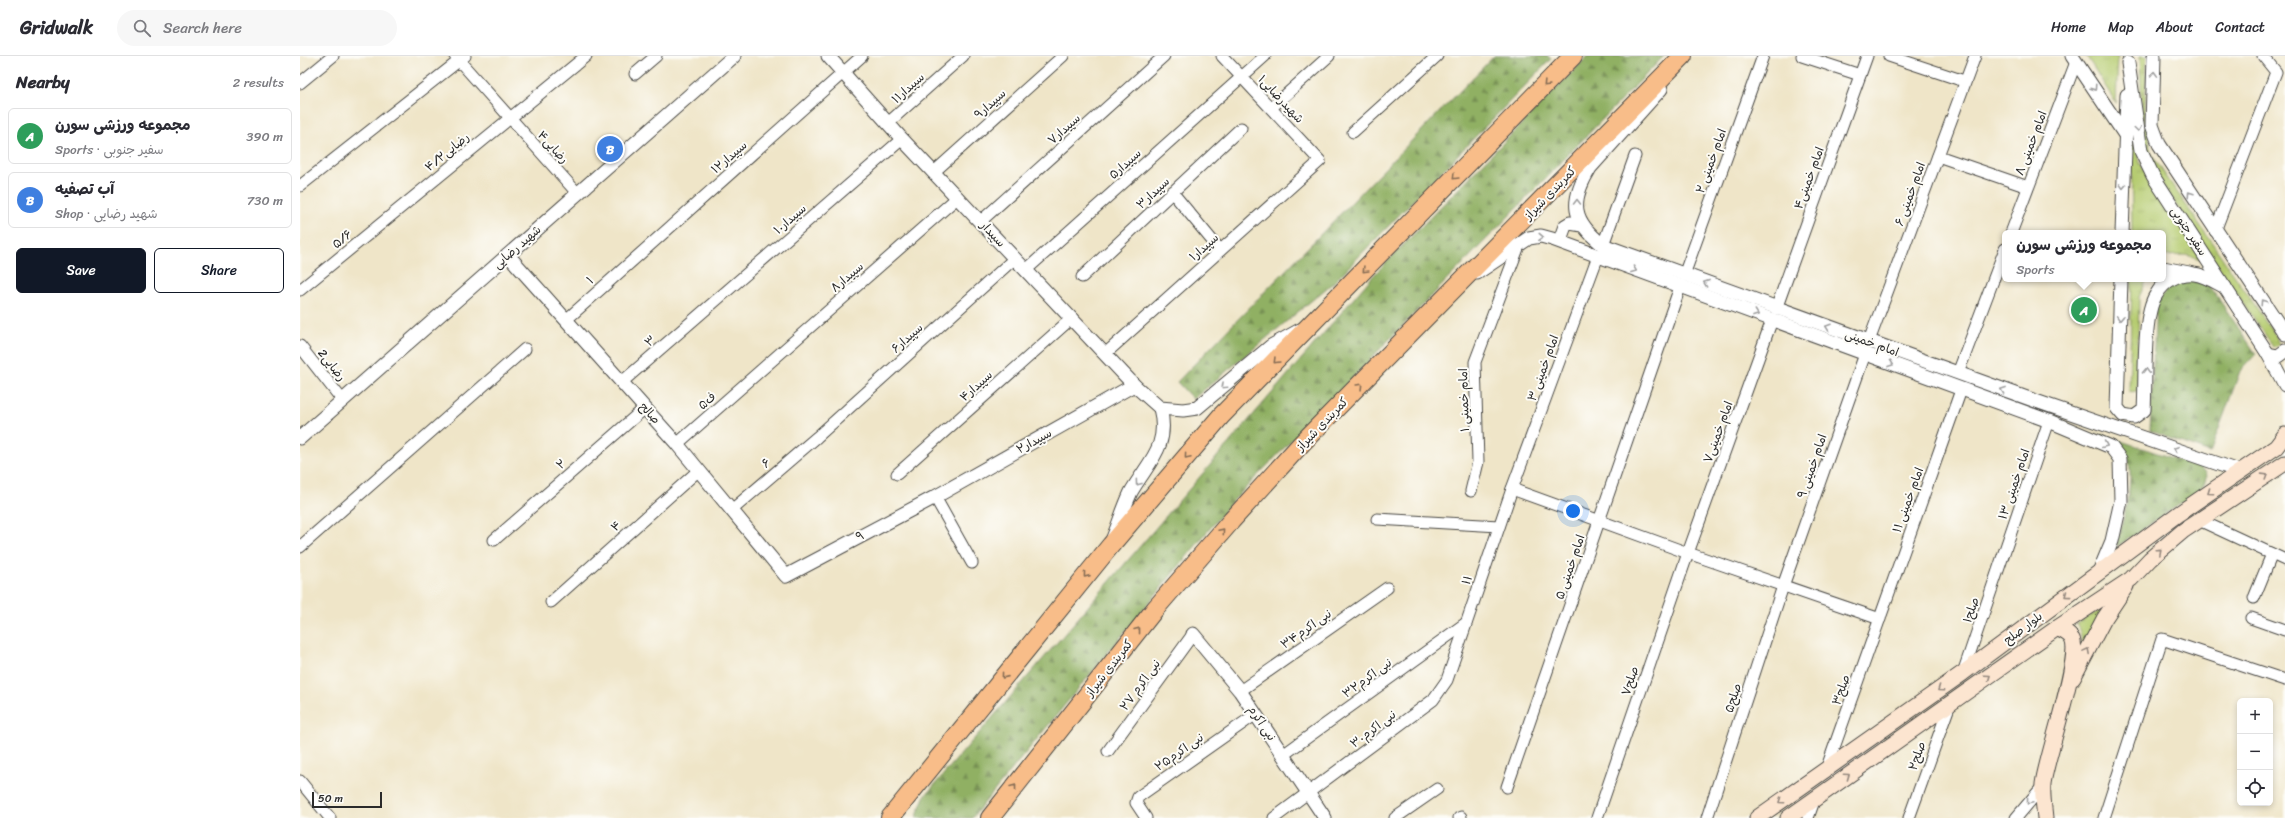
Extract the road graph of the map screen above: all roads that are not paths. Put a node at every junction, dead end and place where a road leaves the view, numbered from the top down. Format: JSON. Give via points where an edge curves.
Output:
{"nodes":[{"id":1,"x":333,"y":56,"type":"edge"},
{"id":2,"x":586,"y":56,"type":"edge"},
{"id":3,"x":656,"y":56,"type":"edge"},
{"id":4,"x":734,"y":56,"type":"edge"},
{"id":5,"x":828,"y":56,"type":"edge"},
{"id":6,"x":862,"y":56,"type":"edge"},
{"id":7,"x":963,"y":56,"type":"edge"},
{"id":8,"x":1064,"y":56,"type":"edge"},
{"id":9,"x":1164,"y":56,"type":"edge"},
{"id":10,"x":1222,"y":56,"type":"edge"},
{"id":11,"x":1265,"y":56,"type":"edge"},
{"id":12,"x":1329,"y":56,"type":"edge"},
{"id":13,"x":1437,"y":56,"type":"edge"},
{"id":14,"x":1573,"y":56,"type":"edge"},
{"id":15,"x":1684,"y":56,"type":"edge"},
{"id":16,"x":1763,"y":56,"type":"edge"},
{"id":17,"x":1802,"y":56,"type":"edge"},
{"id":18,"x":1867,"y":56,"type":"edge"},
{"id":19,"x":1889,"y":56,"type":"edge"},
{"id":20,"x":1975,"y":56,"type":"edge"},
{"id":21,"x":2154,"y":56,"type":"edge"},
{"id":22,"x":2263,"y":56,"type":"edge"},
{"id":23,"x":460,"y":58,"type":"edge"},
{"id":24,"x":2074,"y":59,"type":"edge"},
{"id":25,"x":2128,"y":59,"type":"edge"},
{"id":26,"x":843,"y":73,"type":"junction"},
{"id":27,"x":635,"y":74,"type":"dead end"},
{"id":28,"x":1860,"y":75,"type":"junction"},
{"id":29,"x":1241,"y":77,"type":"junction"},
{"id":30,"x":1964,"y":81,"type":"junction"},
{"id":31,"x":300,"y":83,"type":"edge"},
{"id":32,"x":1271,"y":108,"type":"junction"},
{"id":33,"x":510,"y":118,"type":"junction"},
{"id":34,"x":888,"y":123,"type":"junction"},
{"id":35,"x":1241,"y":128,"type":"dead end"},
{"id":36,"x":1353,"y":132,"type":"dead end"},
{"id":37,"x":2125,"y":135,"type":"junction"},
{"id":38,"x":902,"y":139,"type":"junction"},
{"id":39,"x":1635,"y":156,"type":"dead end"},
{"id":40,"x":1938,"y":156,"type":"junction"},
{"id":41,"x":1320,"y":160,"type":"joint"},
{"id":42,"x":934,"y":172,"type":"junction"},
{"id":43,"x":300,"y":186,"type":"edge"},
{"id":44,"x":2028,"y":187,"type":"junction"},
{"id":45,"x":1172,"y":192,"type":"junction"},
{"id":46,"x":578,"y":194,"type":"junction"},
{"id":47,"x":958,"y":197,"type":"junction"},
{"id":48,"x":400,"y":207,"type":"joint"},
{"id":49,"x":981,"y":221,"type":"junction"},
{"id":50,"x":1582,"y":225,"type":"junction"},
{"id":51,"x":2012,"y":230,"type":"edge"},
{"id":52,"x":2122,"y":230,"type":"edge"},
{"id":53,"x":2215,"y":231,"type":"junction"},
{"id":54,"x":1520,"y":243,"type":"junction"},
{"id":55,"x":1564,"y":243,"type":"junction"},
{"id":56,"x":1220,"y":250,"type":"junction"},
{"id":57,"x":1600,"y":250,"type":"junction"},
{"id":58,"x":508,"y":255,"type":"junction"},
{"id":59,"x":2002,"y":256,"type":"edge"},
{"id":60,"x":1015,"y":258,"type":"junction"},
{"id":61,"x":631,"y":260,"type":"joint"},
{"id":62,"x":2166,"y":269,"type":"edge"},
{"id":63,"x":1026,"y":270,"type":"junction"},
{"id":64,"x":2194,"y":274,"type":"junction"},
{"id":65,"x":1082,"y":277,"type":"dead end"},
{"id":66,"x":1682,"y":281,"type":"junction"},
{"id":67,"x":2121,"y":282,"type":"edge"},
{"id":68,"x":1460,"y":284,"type":"junction"},
{"id":69,"x":2226,"y":288,"type":"junction"},
{"id":70,"x":300,"y":290,"type":"edge"},
{"id":71,"x":1774,"y":314,"type":"junction"},
{"id":72,"x":1072,"y":318,"type":"junction"},
{"id":73,"x":694,"y":319,"type":"joint"},
{"id":74,"x":566,"y":320,"type":"junction"},
{"id":75,"x":1313,"y":323,"type":"junction"},
{"id":76,"x":2285,"y":334,"type":"edge"},
{"id":77,"x":1869,"y":341,"type":"junction"},
{"id":78,"x":300,"y":346,"type":"edge"},
{"id":79,"x":525,"y":349,"type":"dead end"},
{"id":80,"x":2285,"y":351,"type":"edge"},
{"id":81,"x":1105,"y":354,"type":"junction"},
{"id":82,"x":1865,"y":354,"type":"junction"},
{"id":83,"x":2268,"y":354,"type":"junction"},
{"id":84,"x":1958,"y":373,"type":"junction"},
{"id":85,"x":754,"y":377,"type":"joint"},
{"id":86,"x":622,"y":382,"type":"junction"},
{"id":87,"x":1134,"y":385,"type":"junction"},
{"id":88,"x":2285,"y":385,"type":"edge"},
{"id":89,"x":1962,"y":390,"type":"junction"},
{"id":90,"x":2030,"y":399,"type":"junction"},
{"id":91,"x":343,"y":401,"type":"junction"},
{"id":92,"x":645,"y":408,"type":"junction"},
{"id":93,"x":1160,"y":408,"type":"junction"},
{"id":94,"x":2025,"y":413,"type":"junction"},
{"id":95,"x":2049,"y":421,"type":"junction"},
{"id":96,"x":2285,"y":435,"type":"edge"},
{"id":97,"x":817,"y":437,"type":"joint"},
{"id":98,"x":300,"y":438,"type":"edge"},
{"id":99,"x":677,"y":444,"type":"junction"},
{"id":100,"x":2285,"y":463,"type":"edge"},
{"id":101,"x":699,"y":470,"type":"junction"},
{"id":102,"x":2239,"y":471,"type":"junction"},
{"id":103,"x":897,"y":474,"type":"dead end"},
{"id":104,"x":1512,"y":489,"type":"junction"},
{"id":105,"x":1471,"y":491,"type":"dead end"},
{"id":106,"x":935,"y":497,"type":"junction"},
{"id":107,"x":733,"y":509,"type":"junction"},
{"id":108,"x":1377,"y":519,"type":"dead end"},
{"id":109,"x":2199,"y":520,"type":"junction"},
{"id":110,"x":1600,"y":521,"type":"junction"},
{"id":111,"x":1499,"y":526,"type":"junction"},
{"id":112,"x":494,"y":540,"type":"dead end"},
{"id":113,"x":1111,"y":545,"type":"junction"},
{"id":114,"x":300,"y":547,"type":"edge"},
{"id":115,"x":1688,"y":553,"type":"junction"},
{"id":116,"x":2272,"y":554,"type":"junction"},
{"id":117,"x":2003,"y":555,"type":"joint"},
{"id":118,"x":2285,"y":560,"type":"edge"},
{"id":119,"x":972,"y":563,"type":"dead end"},
{"id":120,"x":2099,"y":572,"type":"junction"},
{"id":121,"x":786,"y":576,"type":"joint"},
{"id":122,"x":2131,"y":579,"type":"junction"},
{"id":123,"x":1784,"y":586,"type":"junction"},
{"id":124,"x":1387,"y":588,"type":"dead end"},
{"id":125,"x":2254,"y":598,"type":"dead end"},
{"id":126,"x":551,"y":602,"type":"dead end"},
{"id":127,"x":2251,"y":618,"type":"dead end"},
{"id":128,"x":1880,"y":619,"type":"junction"},
{"id":129,"x":1466,"y":623,"type":"junction"},
{"id":130,"x":2057,"y":628,"type":"junction"},
{"id":131,"x":2285,"y":630,"type":"edge"},
{"id":132,"x":1193,"y":634,"type":"joint"},
{"id":133,"x":1963,"y":673,"type":"junction"},
{"id":134,"x":1447,"y":680,"type":"joint"},
{"id":135,"x":2285,"y":680,"type":"edge"},
{"id":136,"x":2069,"y":686,"type":"junction"},
{"id":137,"x":1240,"y":690,"type":"junction"},
{"id":138,"x":1950,"y":703,"type":"junction"},
{"id":139,"x":1256,"y":714,"type":"junction"},
{"id":140,"x":1108,"y":751,"type":"dead end"},
{"id":141,"x":1283,"y":755,"type":"junction"},
{"id":142,"x":1826,"y":770,"type":"junction"},
{"id":143,"x":926,"y":773,"type":"junction"},
{"id":144,"x":300,"y":781,"type":"edge"},
{"id":145,"x":1806,"y":784,"type":"junction"},
{"id":146,"x":2043,"y":786,"type":"junction"},
{"id":147,"x":1507,"y":787,"type":"dead end"},
{"id":148,"x":1436,"y":789,"type":"dead end"},
{"id":149,"x":1308,"y":793,"type":"junction"},
{"id":150,"x":1815,"y":798,"type":"junction"},
{"id":151,"x":330,"y":818,"type":"edge"},
{"id":152,"x":890,"y":818,"type":"edge"},
{"id":153,"x":908,"y":818,"type":"edge"},
{"id":154,"x":990,"y":818,"type":"edge"},
{"id":155,"x":1146,"y":818,"type":"edge"},
{"id":156,"x":1274,"y":818,"type":"edge"},
{"id":157,"x":1325,"y":818,"type":"edge"},
{"id":158,"x":1395,"y":818,"type":"edge"},
{"id":159,"x":1597,"y":818,"type":"edge"},
{"id":160,"x":1707,"y":818,"type":"edge"},
{"id":161,"x":1757,"y":818,"type":"edge"},
{"id":162,"x":1788,"y":818,"type":"edge"},
{"id":163,"x":1808,"y":818,"type":"edge"},
{"id":164,"x":1909,"y":818,"type":"edge"},
{"id":165,"x":2016,"y":818,"type":"edge"},
{"id":166,"x":2045,"y":818,"type":"edge"},
{"id":167,"x":2104,"y":818,"type":"edge"}],
"edges":[{"from":1,"to":31,"type":"street"},
{"from":2,"to":33,"type":"street","name":"رضایی۴/۲"},
{"from":3,"to":27,"type":"street"},
{"from":4,"to":46,"type":"street","name":"شهید رضایی"},
{"from":5,"to":26,"type":"street","name":"سپیدار"},
{"from":6,"to":26,"type":"street","name":"سپیدار۱۲"},
{"from":7,"to":34,"type":"street","name":"سپیدار۱۱"},
{"from":8,"to":42,"type":"street","name":"سپیدار۹"},
{"from":9,"to":49,"type":"street","name":"سپیدار۷"},
{"from":10,"to":29,"type":"street","name":"شهیدرضایی۱"},
{"from":11,"to":29,"type":"street","name":"سپیدار۵"},
{"from":12,"to":32,"type":"street"},
{"from":13,"to":36,"type":"street"},
{"from":14,"to":75,"type":"highway","one_way":true},
{"from":50,"to":15,"type":"street","one_way":true,"via":[[1576,202],[1582,181],[1605,151],[1654,98]]},
{"from":15,"to":68,"type":"highway","name":"کمربندی شیراز"},
{"from":16,"to":66,"type":"street","name":"امام خمینی ۲"},
{"from":17,"to":28,"type":"street"},
{"from":18,"to":28,"type":"street","name":"امام خمینی۴"},
{"from":19,"to":30,"type":"street"},
{"from":20,"to":30,"type":"street","name":"امام خمینی ۶"},
{"from":53,"to":21,"type":"street","name":"سفیر جنوبی","one_way":true,"via":[[2156,138],[2152,125]]},
{"from":22,"to":53,"type":"street","via":[[2276,72]]},
{"from":23,"to":33,"type":"street","name":"رضایی۴"},
{"from":23,"to":43,"type":"street"},
{"from":24,"to":37,"type":"street","one_way":true},
{"from":24,"to":44,"type":"street","name":"امام خمینی ۸"},
{"from":25,"to":37,"type":"street"},
{"from":25,"to":69,"type":"street","name":"سفیر جنوبی","one_way":true,"via":[[2141,151],[2153,176]]},
{"from":26,"to":34,"type":"street","name":"سپیدار"},
{"from":26,"to":61,"type":"street","name":"سپیدار۱۲"},
{"from":28,"to":71,"type":"street","name":"امام خمینی۴"},
{"from":29,"to":32,"type":"street","name":"شهیدرضایی۱"},
{"from":29,"to":63,"type":"street","name":"سپیدار۵"},
{"from":30,"to":40,"type":"street","name":"امام خمینی ۶"},
{"from":32,"to":41,"type":"street","name":"شهیدرضایی۱"},
{"from":33,"to":46,"type":"street","name":"رضایی۴"},
{"from":33,"to":48,"type":"street","name":"رضایی۴/۲"},
{"from":34,"to":38,"type":"street","name":"سپیدار"},
{"from":35,"to":45,"type":"street","name":"سپیدار۳"},
{"from":37,"to":52,"type":"street","one_way":true},
{"from":38,"to":42,"type":"street","name":"سپیدار"},
{"from":38,"to":73,"type":"street","name":"سپیدار۱۰"},
{"from":39,"to":57,"type":"street","name":"امام خمینی ۳"},
{"from":40,"to":44,"type":"street"},
{"from":40,"to":77,"type":"street","name":"امام خمینی ۶"},
{"from":41,"to":56,"type":"street","name":"سپیدار۱"},
{"from":42,"to":47,"type":"street","name":"سپیدار"},
{"from":44,"to":51,"type":"street","name":"امام خمینی ۸"},
{"from":45,"to":56,"type":"street"},
{"from":45,"to":65,"type":"street","name":"سپیدار۳"},
{"from":46,"to":58,"type":"street","name":"شهید رضایی"},
{"from":47,"to":49,"type":"street","name":"سپیدار"},
{"from":47,"to":85,"type":"street","name":"سپیدار۸"},
{"from":48,"to":70,"type":"street","name":"۵/۶"},
{"from":49,"to":60,"type":"street","name":"سپیدار"},
{"from":50,"to":55,"type":"street","via":[[1565,226],[1561,236]]},
{"from":50,"to":57,"type":"street"},
{"from":76,"to":53,"type":"street","name":"سفیر جنوبی","one_way":true},
{"from":54,"to":55,"type":"street","name":"امام خمینی","one_way":true,"via":[[1541,236]]},
{"from":54,"to":68,"type":"street","name":"امام خمینی"},
{"from":54,"to":105,"type":"street","name":"امام خمینی ۱","via":[[1475,362],[1478,462]]},
{"from":55,"to":57,"type":"street","name":"امام خمینی"},
{"from":56,"to":81,"type":"street","name":"سپیدار۱"},
{"from":57,"to":66,"type":"street","name":"امام خمینی"},
{"from":57,"to":104,"type":"street","name":"امام خمینی ۳"},
{"from":58,"to":74,"type":"street","name":"صالح"},
{"from":58,"to":91,"type":"street","name":"شهید رضایی"},
{"from":59,"to":84,"type":"street"},
{"from":60,"to":63,"type":"street","name":"سپیدار"},
{"from":60,"to":97,"type":"street","name":"سپیدار۶"},
{"from":61,"to":74,"type":"street","name":"۱"},
{"from":62,"to":64,"type":"street"},
{"from":63,"to":72,"type":"street","name":"سپیدار"},
{"from":67,"to":64,"type":"street","one_way":true,"via":[[2117,408],[2123,415],[2134,417],[2144,410],[2148,320],[2155,295],[2167,281],[2178,276]]},
{"from":64,"to":69,"type":"street"},
{"from":66,"to":71,"type":"street","name":"امام خمینی"},
{"from":66,"to":110,"type":"street","name":"امام خمینی ۵"},
{"from":154,"to":68,"type":"highway","name":"کمربندی شیراز","one_way":true,"via":[[1155,609],[1232,520],[1302,443]]},
{"from":69,"to":83,"type":"street","name":"سفیر جنوبی"},
{"from":77,"to":71,"type":"street","name":"امام خمینی","one_way":true},
{"from":71,"to":82,"type":"street","name":"امام خمینی"},
{"from":71,"to":115,"type":"street","name":"امام خمینی۷"},
{"from":72,"to":81,"type":"street","name":"سپیدار"},
{"from":72,"to":103,"type":"street","name":"سپیدار۴"},
{"from":73,"to":86,"type":"street","name":"۳"},
{"from":74,"to":86,"type":"street","name":"صالح"},
{"from":75,"to":93,"type":"street","one_way":true,"via":[[1271,346],[1197,408]]},
{"from":75,"to":113,"type":"highway","one_way":true,"via":[[1221,416]]},
{"from":77,"to":84,"type":"street","name":"امام خمینی"},
{"from":78,"to":91,"type":"street","name":"2رضایی"},
{"from":79,"to":114,"type":"street"},
{"from":80,"to":83,"type":"street","via":[[2278,356]]},
{"from":81,"to":87,"type":"street","name":"سپیدار"},
{"from":82,"to":89,"type":"street","name":"امام خمینی","one_way":true},
{"from":82,"to":123,"type":"street","name":"امام خمینی ۹"},
{"from":83,"to":88,"type":"street","name":"سفیر جنوبی"},
{"from":90,"to":84,"type":"street","name":"امام خمینی","one_way":true},
{"from":85,"to":99,"type":"street","name":"ف۵"},
{"from":86,"to":92,"type":"street","name":"صالح"},
{"from":87,"to":93,"type":"street","name":"سپیدار"},
{"from":87,"to":106,"type":"street","name":"سپیدار۲"},
{"from":89,"to":94,"type":"street","name":"امام خمینی"},
{"from":89,"to":128,"type":"street","name":"امام خمینی ۱۱"},
{"from":90,"to":94,"type":"street"},
{"from":102,"to":90,"type":"street","name":"امام خمینی","one_way":true},
{"from":91,"to":98,"type":"street","name":"شهید رضایی"},
{"from":92,"to":99,"type":"street","name":"صالح"},
{"from":92,"to":112,"type":"street","name":"۲"},
{"from":93,"to":113,"type":"street","one_way":true,"via":[[1163,421],[1158,451],[1132,491]]},
{"from":94,"to":95,"type":"street","name":"امام خمینی"},
{"from":95,"to":117,"type":"street","name":"امام خمینی ۱۳"},
{"from":95,"to":120,"type":"street","name":"امام خمینی","one_way":true,"via":[[2111,447],[2120,459],[2121,501],[2112,540]]},
{"from":96,"to":102,"type":"main road","name":"بلوار صلح","via":[[2276,446]]},
{"from":97,"to":107,"type":"street","name":"۶"},
{"from":99,"to":101,"type":"street","name":"صالح"},
{"from":109,"to":100,"type":"main road","name":"بلوار صلح","one_way":true},
{"from":101,"to":107,"type":"street","name":"صالح"},
{"from":101,"to":126,"type":"street","name":"۴"},
{"from":102,"to":120,"type":"main road","name":"بلوار صلح","one_way":true},
{"from":104,"to":110,"type":"street"},
{"from":104,"to":111,"type":"street","name":"۱۱"},
{"from":106,"to":119,"type":"street"},
{"from":106,"to":121,"type":"street","name":"۹"},
{"from":107,"to":121,"type":"street","name":"صالح"},
{"from":108,"to":111,"type":"street"},
{"from":109,"to":116,"type":"street"},
{"from":122,"to":109,"type":"main road","name":"بلوار صلح","one_way":true,"via":[[2166,544]]},
{"from":110,"to":115,"type":"street"},
{"from":110,"to":147,"type":"street","name":"امام خمینی ۵"},
{"from":111,"to":129,"type":"street","name":"۱۱"},
{"from":113,"to":143,"type":"highway","one_way":true},
{"from":115,"to":123,"type":"street"},
{"from":115,"to":159,"type":"street","name":"صلح۷"},
{"from":116,"to":118,"type":"street"},
{"from":116,"to":125,"type":"street"},
{"from":117,"to":133,"type":"street","name":"۱صلح"},
{"from":120,"to":133,"type":"main road","name":"بلوار صلح","one_way":true},
{"from":122,"to":130,"type":"main road","name":"بلوار صلح"},
{"from":136,"to":122,"type":"main road","one_way":true,"via":[[2104,618]]},
{"from":123,"to":128,"type":"street"},
{"from":123,"to":160,"type":"street","name":"صلح۵"},
{"from":124,"to":137,"type":"street","name":"نبی اکرم۳۴"},
{"from":127,"to":131,"type":"street"},
{"from":128,"to":142,"type":"street","name":"صلح۳"},
{"from":129,"to":134,"type":"street","name":"۱۱"},
{"from":129,"to":141,"type":"street","name":"نبی اکرم۳۲"},
{"from":130,"to":136,"type":"main road","via":[[2072,639],[2074,647]]},
{"from":138,"to":130,"type":"main road","name":"بلوار صلح","one_way":true},
{"from":132,"to":137,"type":"street","name":"نبی اکرم"},
{"from":132,"to":140,"type":"street","name":"نبی اکرم ۲۷"},
{"from":133,"to":142,"type":"main road","name":"بلوار صلح","one_way":true},
{"from":134,"to":149,"type":"street","name":"نبی اکرم۳۰","via":[[1433,700]]},
{"from":135,"to":167,"type":"street","via":[[2162,640]]},
{"from":136,"to":146,"type":"main road","via":[[2048,755]]},
{"from":137,"to":139,"type":"street","name":"نبی اکرم"},
{"from":150,"to":138,"type":"main road","name":"بلوار صلح","one_way":true},
{"from":138,"to":164,"type":"street","name":"صلح۲"},
{"from":139,"to":141,"type":"street","name":"نبی اکرم"},
{"from":139,"to":155,"type":"street","name":"نبی اکرم۲۵","via":[[1138,796],[1136,803]]},
{"from":141,"to":149,"type":"street","name":"نبی اکرم"},
{"from":142,"to":145,"type":"main road","name":"بلوار صلح"},
{"from":143,"to":152,"type":"highway"},
{"from":143,"to":153,"type":"highway"},
{"from":144,"to":151,"type":"street"},
{"from":145,"to":150,"type":"main road"},
{"from":145,"to":161,"type":"main road","name":"بلوار صلح","one_way":true},
{"from":146,"to":165,"type":"street","one_way":true},
{"from":146,"to":166,"type":"main road"},
{"from":148,"to":158,"type":"street"},
{"from":149,"to":156,"type":"street","name":"نبی اکرم۳۰"},
{"from":149,"to":157,"type":"street","name":"نبی اکرم"},
{"from":150,"to":162,"type":"main road","name":"بلوار صلح"},
{"from":150,"to":163,"type":"street"}]}
